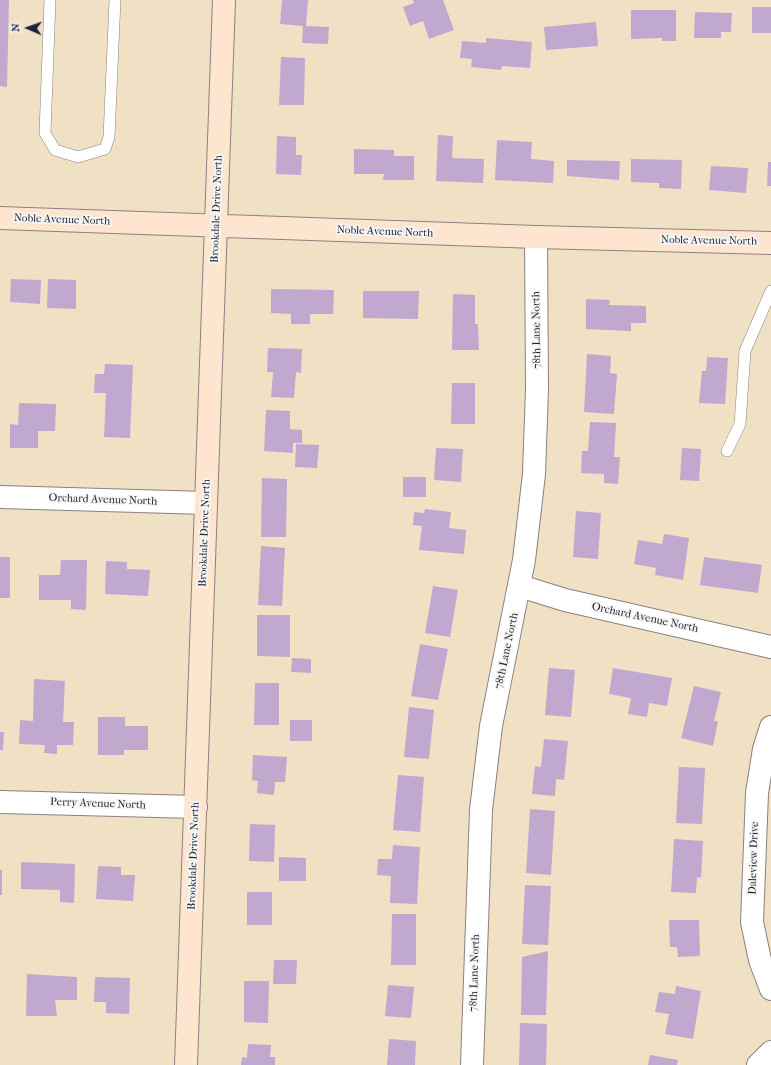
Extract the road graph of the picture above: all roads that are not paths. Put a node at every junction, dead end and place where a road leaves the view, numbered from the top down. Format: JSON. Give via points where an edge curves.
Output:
{"nodes":[{"id":1,"x":50,"y":0,"type":"edge"},
{"id":2,"x":115,"y":0,"type":"edge"},
{"id":3,"x":224,"y":0,"type":"edge"},
{"id":4,"x":0,"y":218,"type":"edge"},
{"id":5,"x":216,"y":226,"type":"junction"},
{"id":6,"x":536,"y":238,"type":"junction"},
{"id":7,"x":771,"y":243,"type":"edge"},
{"id":8,"x":771,"y":291,"type":"edge"},
{"id":9,"x":727,"y":451,"type":"dead end"},
{"id":10,"x":0,"y":497,"type":"edge"},
{"id":11,"x":206,"y":503,"type":"junction"},
{"id":12,"x":520,"y":586,"type":"junction"},
{"id":13,"x":771,"y":647,"type":"edge"},
{"id":14,"x":771,"y":727,"type":"edge"},
{"id":15,"x":0,"y":802,"type":"edge"},
{"id":16,"x":196,"y":807,"type":"junction"},
{"id":17,"x":771,"y":988,"type":"edge"},
{"id":18,"x":771,"y":1052,"type":"edge"},
{"id":19,"x":186,"y":1065,"type":"edge"},
{"id":20,"x":472,"y":1065,"type":"edge"},
{"id":21,"x":758,"y":1065,"type":"edge"}],
"edges":[{"from":1,"to":2,"type":"lane","via":[[45,133],[55,150],[78,157],[105,149],[109,137]]},
{"from":3,"to":5,"type":"street","name":"Brookdale Drive North"},
{"from":4,"to":5,"type":"street","name":"Noble Avenue North"},
{"from":5,"to":6,"type":"street","name":"Noble Avenue North"},
{"from":5,"to":11,"type":"street","name":"Brookdale Drive North"},
{"from":6,"to":7,"type":"street","name":"Noble Avenue North"},
{"from":6,"to":12,"type":"street","name":"78th Lane North","via":[[537,389],[534,474]]},
{"from":8,"to":9,"type":"lane","via":[[745,351],[740,424]]},
{"from":10,"to":11,"type":"street","name":"Orchard Avenue North"},
{"from":11,"to":16,"type":"street","name":"Brookdale Drive North"},
{"from":12,"to":13,"type":"street","name":"Orchard Avenue North","via":[[565,600]]},
{"from":12,"to":20,"type":"street","name":"78th Lane North","via":[[491,726],[481,810]]},
{"from":14,"to":17,"type":"street","name":"Daleview Drive","via":[[764,749],[757,793],[752,922],[760,960]]},
{"from":15,"to":16,"type":"street","name":"Perry Avenue North"},
{"from":16,"to":19,"type":"street","name":"Brookdale Drive North"},
{"from":18,"to":21,"type":"street"}]}
